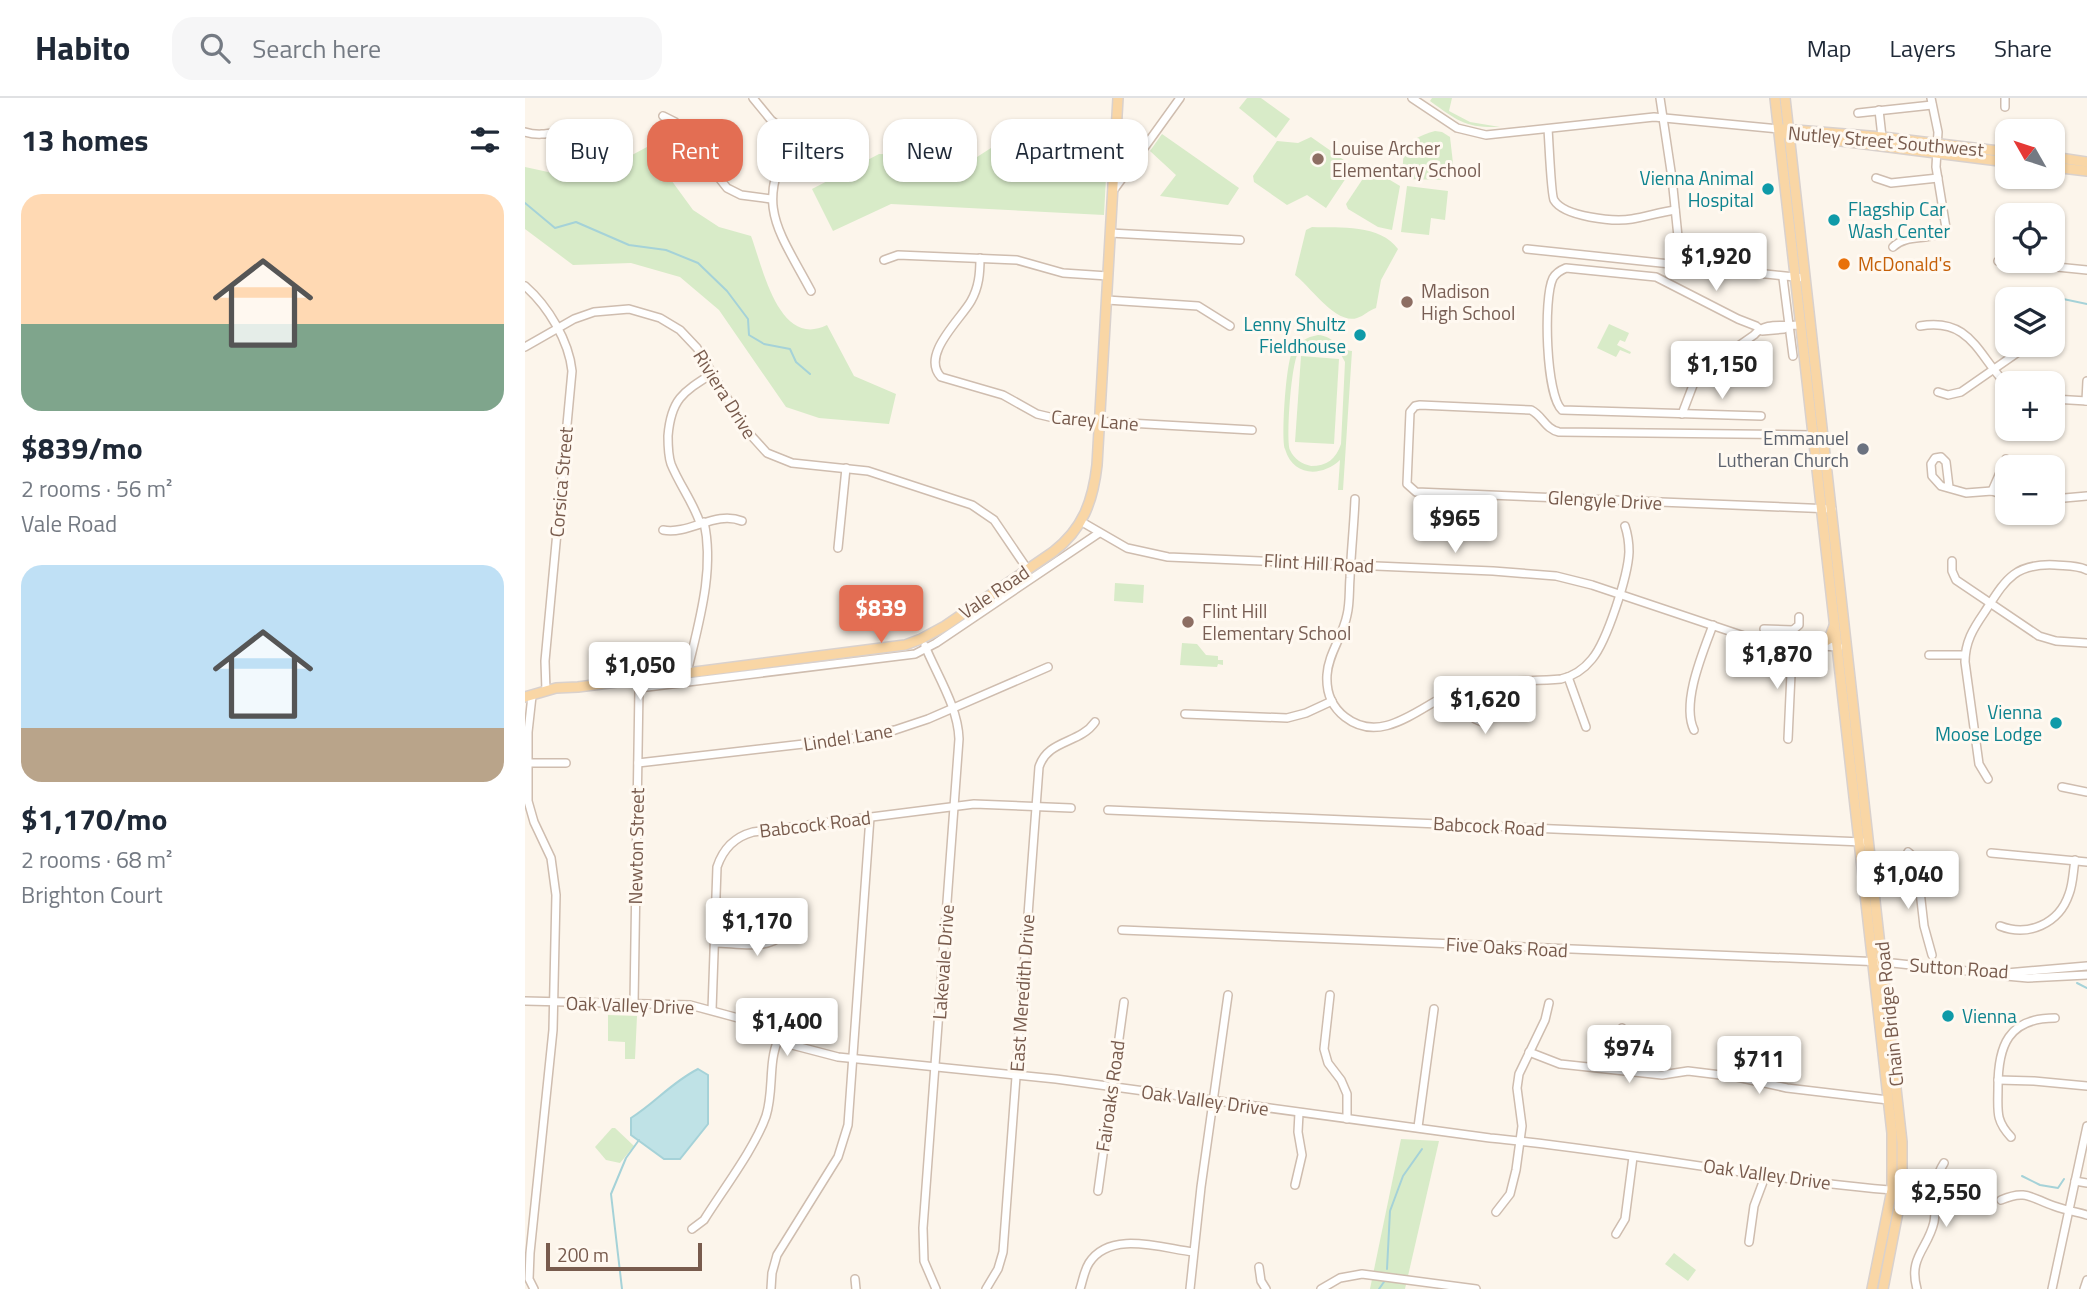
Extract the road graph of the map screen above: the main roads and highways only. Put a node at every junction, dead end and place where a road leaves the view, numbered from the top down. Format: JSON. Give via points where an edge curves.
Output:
{"nodes":[{"id":1,"x":1118,"y":98,"type":"edge"},
{"id":2,"x":1775,"y":98,"type":"edge"},
{"id":3,"x":1785,"y":98,"type":"edge"},
{"id":4,"x":1117,"y":119,"type":"edge"},
{"id":5,"x":1785,"y":131,"type":"junction"},
{"id":6,"x":1938,"y":149,"type":"junction"},
{"id":7,"x":1995,"y":151,"type":"edge"},
{"id":8,"x":2065,"y":159,"type":"edge"},
{"id":9,"x":1995,"y":160,"type":"edge"},
{"id":10,"x":2087,"y":162,"type":"edge"},
{"id":11,"x":2065,"y":168,"type":"edge"},
{"id":12,"x":2087,"y":171,"type":"edge"},
{"id":13,"x":1114,"y":182,"type":"edge"},
{"id":14,"x":1799,"y":278,"type":"junction"},
{"id":15,"x":1826,"y":509,"type":"junction"},
{"id":16,"x":1835,"y":625,"type":"junction"},
{"id":17,"x":1817,"y":646,"type":"road end"},
{"id":18,"x":1842,"y":647,"type":"junction"},
{"id":19,"x":529,"y":696,"type":"edge"},
{"id":20,"x":1878,"y":962,"type":"junction"},
{"id":21,"x":1897,"y":1190,"type":"junction"},
{"id":22,"x":1872,"y":1289,"type":"edge"},
{"id":23,"x":1883,"y":1289,"type":"edge"}],
"edges":[{"from":1,"to":4,"type":"main road","name":"Vale Road"},
{"from":2,"to":5,"type":"main road"},
{"from":3,"to":5,"type":"main road"},
{"from":5,"to":6,"type":"main road","name":"Nutley Street Southwest"},
{"from":5,"to":6,"type":"main road","name":"Nutley Street Southwest","via":[[1882,137]]},
{"from":5,"to":14,"type":"main road"},
{"from":6,"to":7,"type":"main road","name":"Nutley Street Southwest"},
{"from":6,"to":9,"type":"main road","name":"Nutley Street Southwest"},
{"from":8,"to":10,"type":"main road"},
{"from":11,"to":12,"type":"main road"},
{"from":13,"to":19,"type":"main road","name":"Vale Road","via":[[1094,489],[1082,522],[1061,546],[921,639],[895,648]]},
{"from":14,"to":15,"type":"main road","name":"Chain Bridge Road"},
{"from":14,"to":15,"type":"main road","name":"Chain Bridge Road","via":[[1794,325]]},
{"from":15,"to":16,"type":"main road","name":"Chain Bridge Road"},
{"from":15,"to":18,"type":"main road","name":"Chain Bridge Road"},
{"from":16,"to":17,"type":"main road","via":[[1829,639]]},
{"from":16,"to":18,"type":"main road","name":"Chain Bridge Road"},
{"from":18,"to":20,"type":"main road","name":"Chain Bridge Road"},
{"from":20,"to":21,"type":"main road","name":"Chain Bridge Road"},
{"from":20,"to":21,"type":"main road","name":"Chain Bridge Road","via":[[1901,1129]]},
{"from":21,"to":22,"type":"main road","name":"Chain Bridge Road"},
{"from":21,"to":23,"type":"main road","name":"Chain Bridge Road"}]}
